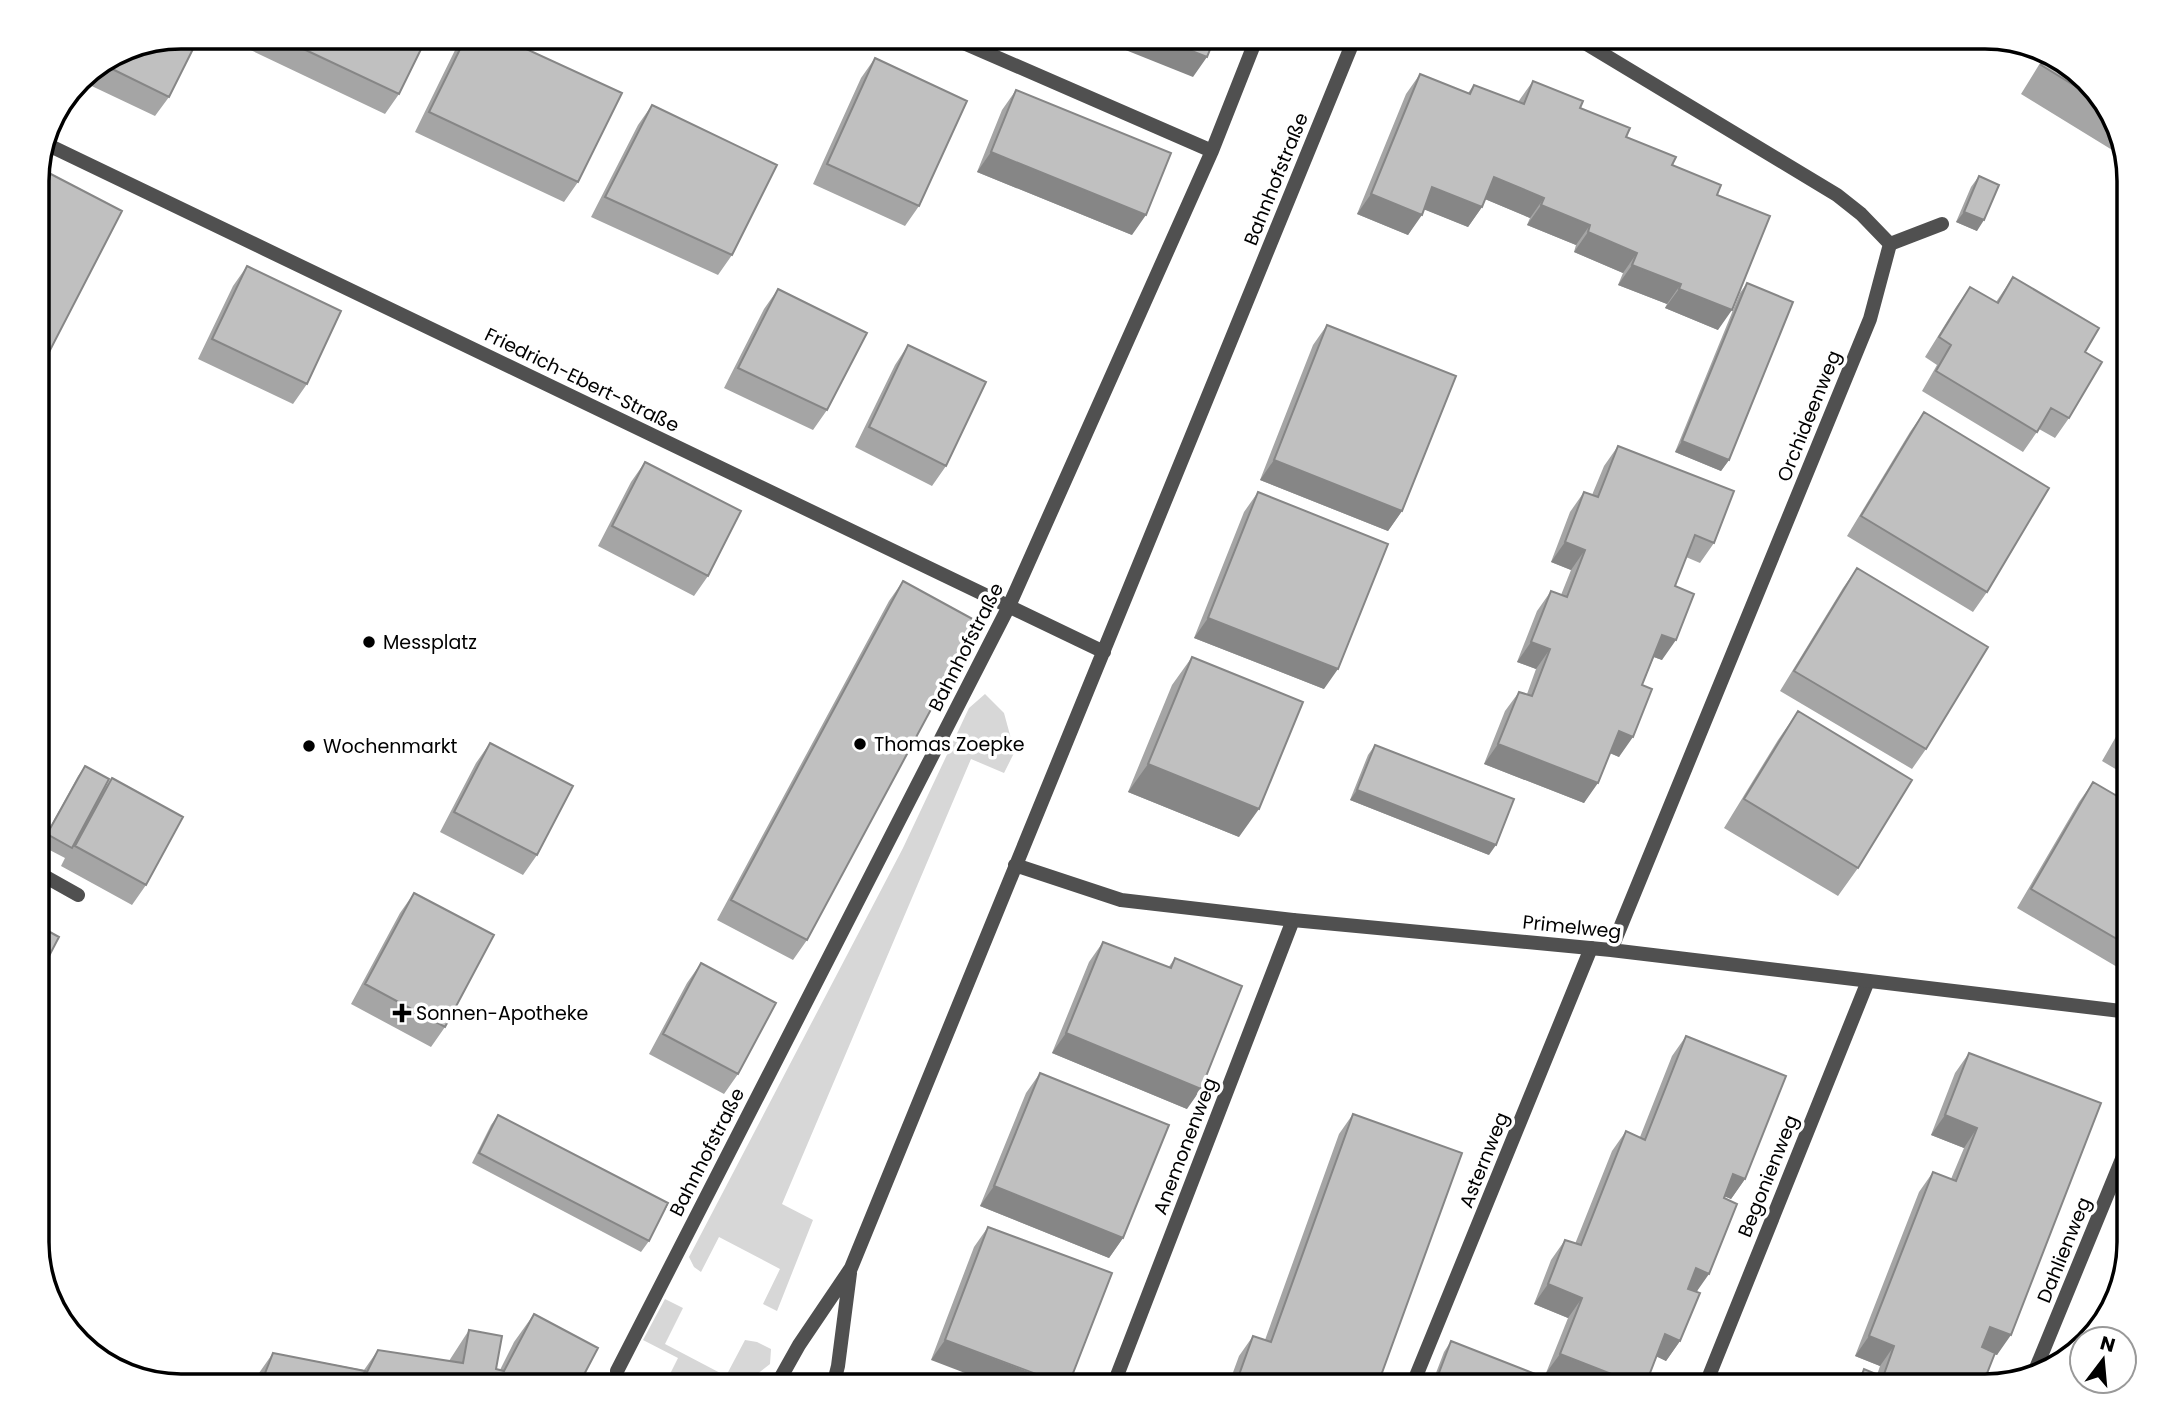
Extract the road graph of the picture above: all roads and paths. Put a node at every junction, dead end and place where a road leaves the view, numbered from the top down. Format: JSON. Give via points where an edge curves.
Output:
{"nodes":[{"id":1,"x":978,"y":49,"type":"edge"},
{"id":2,"x":1252,"y":49,"type":"edge"},
{"id":3,"x":1350,"y":49,"type":"edge"},
{"id":4,"x":1595,"y":49,"type":"edge"},
{"id":5,"x":54,"y":148,"type":"edge"},
{"id":6,"x":1212,"y":151,"type":"junction"},
{"id":7,"x":1942,"y":224,"type":"dead end"},
{"id":8,"x":1890,"y":244,"type":"junction"},
{"id":9,"x":1009,"y":606,"type":"junction"},
{"id":10,"x":1104,"y":652,"type":"junction"},
{"id":11,"x":1015,"y":865,"type":"junction"},
{"id":12,"x":49,"y":879,"type":"edge"},
{"id":13,"x":78,"y":895,"type":"dead end"},
{"id":14,"x":1293,"y":920,"type":"junction"},
{"id":15,"x":1591,"y":948,"type":"junction"},
{"id":16,"x":1611,"y":950,"type":"junction"},
{"id":17,"x":1868,"y":981,"type":"junction"},
{"id":18,"x":2117,"y":1011,"type":"edge"},
{"id":19,"x":2117,"y":1171,"type":"edge"},
{"id":20,"x":851,"y":1268,"type":"junction"},
{"id":21,"x":2038,"y":1362,"type":"edge"},
{"id":22,"x":617,"y":1371,"type":"dead end"},
{"id":23,"x":783,"y":1374,"type":"edge"},
{"id":24,"x":836,"y":1374,"type":"edge"},
{"id":25,"x":1118,"y":1374,"type":"edge"},
{"id":26,"x":1417,"y":1374,"type":"edge"},
{"id":27,"x":1710,"y":1374,"type":"edge"}],
"edges":[{"from":1,"to":6,"type":"street"},
{"from":2,"to":6,"type":"street","name":"Bahnhofstraße"},
{"from":3,"to":10,"type":"street","name":"Bahnhofstraße"},
{"from":4,"to":8,"type":"street","via":[[1837,195]]},
{"from":5,"to":9,"type":"street","name":"Friedrich-Ebert-Straße"},
{"from":6,"to":9,"type":"street","name":"Bahnhofstraße"},
{"from":7,"to":8,"type":"street"},
{"from":8,"to":16,"type":"street","name":"Orchideenweg","via":[[1870,319]]},
{"from":9,"to":10,"type":"street","name":"Friedrich-Ebert-Straße"},
{"from":9,"to":22,"type":"street","name":"Bahnhofstraße"},
{"from":10,"to":11,"type":"street","name":"Bahnhofstraße"},
{"from":11,"to":14,"type":"street","name":"Primelweg","via":[[1121,900]]},
{"from":11,"to":20,"type":"street","name":"Bahnhofstraße"},
{"from":12,"to":13,"type":"street"},
{"from":14,"to":15,"type":"street","name":"Primelweg"},
{"from":14,"to":25,"type":"street","name":"Anemonenweg"},
{"from":15,"to":16,"type":"street","name":"Primelweg"},
{"from":15,"to":26,"type":"street","name":"Asternweg"},
{"from":16,"to":17,"type":"street","name":"Primelweg"},
{"from":17,"to":18,"type":"street","name":"Primelweg"},
{"from":17,"to":27,"type":"street","name":"Begonienweg"},
{"from":19,"to":21,"type":"street","name":"Dahlienweg"},
{"from":20,"to":23,"type":"street","name":"Bahnhofstraße"},
{"from":20,"to":24,"type":"street","name":"Bahnhofstraße"}]}
